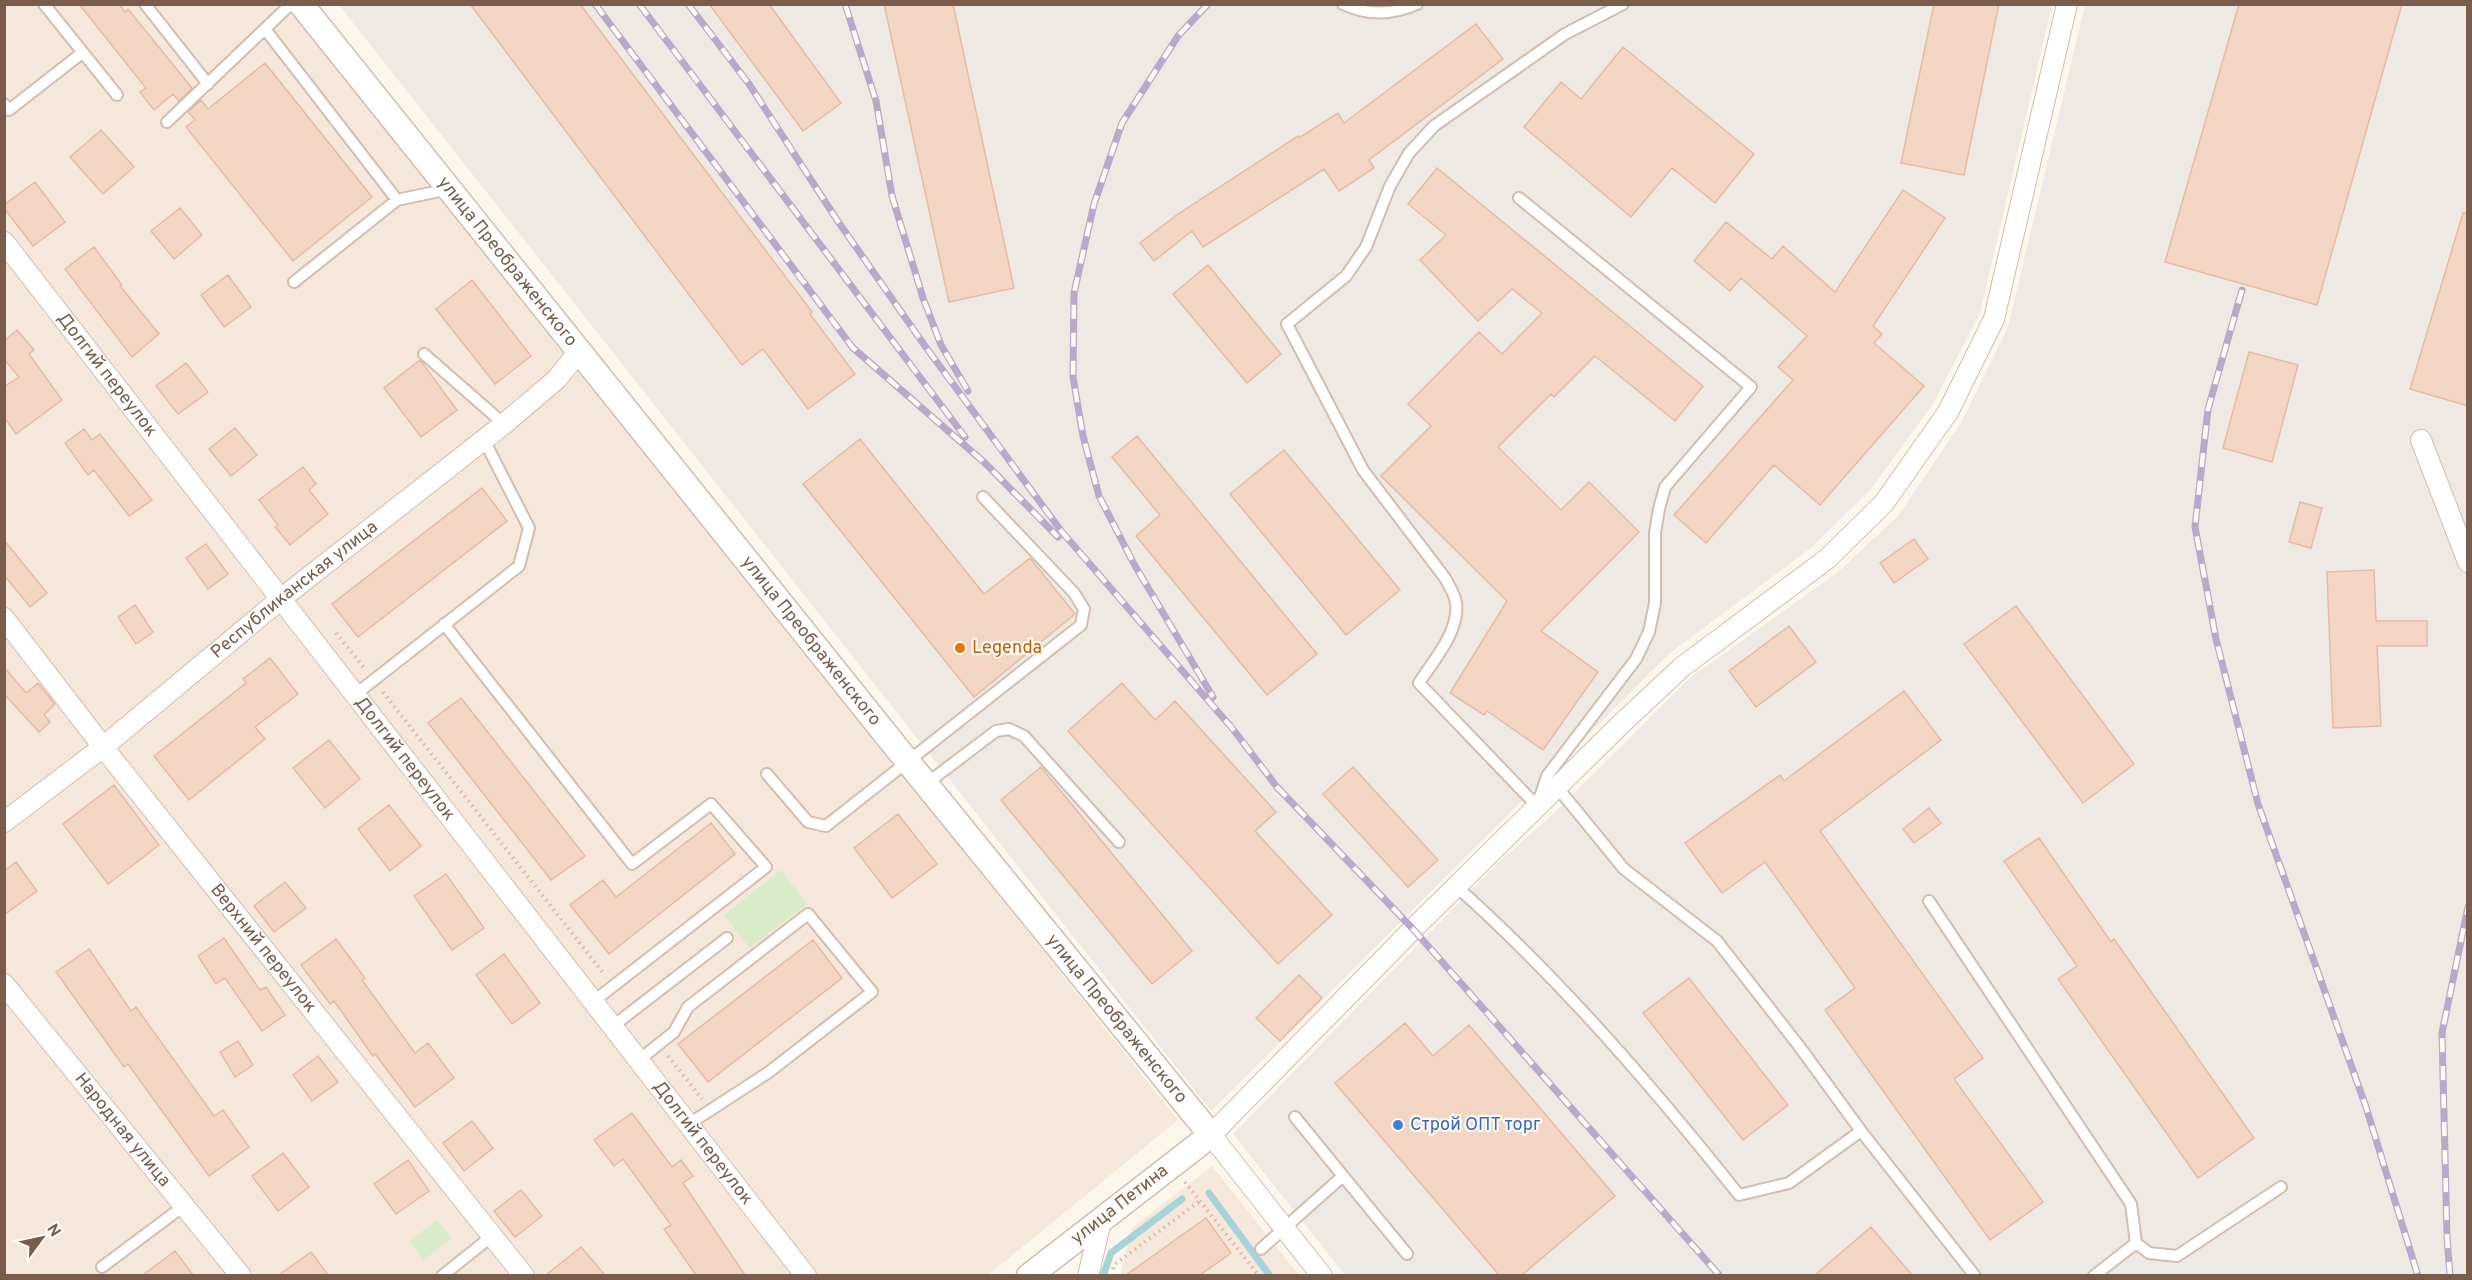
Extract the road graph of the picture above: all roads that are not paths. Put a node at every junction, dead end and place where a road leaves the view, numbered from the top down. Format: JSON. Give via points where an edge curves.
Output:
{"nodes":[{"id":1,"x":44,"y":4,"type":"edge"},
{"id":2,"x":145,"y":4,"type":"edge"},
{"id":3,"x":291,"y":4,"type":"edge"},
{"id":4,"x":300,"y":4,"type":"edge"},
{"id":5,"x":1343,"y":4,"type":"edge"},
{"id":6,"x":1417,"y":4,"type":"edge"},
{"id":7,"x":1623,"y":4,"type":"edge"},
{"id":8,"x":2067,"y":4,"type":"edge"},
{"id":9,"x":266,"y":29,"type":"junction"},
{"id":10,"x":82,"y":53,"type":"junction"},
{"id":11,"x":208,"y":84,"type":"junction"},
{"id":12,"x":117,"y":95,"type":"dead end"},
{"id":13,"x":4,"y":104,"type":"edge"},
{"id":14,"x":168,"y":122,"type":"dead end"},
{"id":15,"x":449,"y":189,"type":"junction"},
{"id":16,"x":1519,"y":198,"type":"dead end"},
{"id":17,"x":397,"y":200,"type":"junction"},
{"id":18,"x":4,"y":243,"type":"edge"},
{"id":19,"x":294,"y":282,"type":"dead end"},
{"id":20,"x":579,"y":351,"type":"junction"},
{"id":21,"x":424,"y":354,"type":"dead end"},
{"id":22,"x":504,"y":424,"type":"junction"},
{"id":23,"x":484,"y":440,"type":"junction"},
{"id":24,"x":2421,"y":440,"type":"dead end"},
{"id":25,"x":983,"y":497,"type":"dead end"},
{"id":26,"x":2468,"y":562,"type":"edge"},
{"id":27,"x":282,"y":598,"type":"junction"},
{"id":28,"x":4,"y":618,"type":"edge"},
{"id":29,"x":444,"y":624,"type":"junction"},
{"id":30,"x":356,"y":694,"type":"junction"},
{"id":31,"x":103,"y":747,"type":"junction"},
{"id":32,"x":908,"y":762,"type":"junction"},
{"id":33,"x":767,"y":774,"type":"dead end"},
{"id":34,"x":926,"y":785,"type":"junction"},
{"id":35,"x":1557,"y":787,"type":"junction"},
{"id":36,"x":1537,"y":806,"type":"junction"},
{"id":37,"x":4,"y":822,"type":"edge"},
{"id":38,"x":1119,"y":842,"type":"dead end"},
{"id":39,"x":1456,"y":886,"type":"junction"},
{"id":40,"x":1929,"y":901,"type":"dead end"},
{"id":41,"x":727,"y":938,"type":"dead end"},
{"id":42,"x":4,"y":984,"type":"edge"},
{"id":43,"x":594,"y":1001,"type":"junction"},
{"id":44,"x":613,"y":1026,"type":"junction"},
{"id":45,"x":639,"y":1060,"type":"junction"},
{"id":46,"x":1295,"y":1116,"type":"dead end"},
{"id":47,"x":689,"y":1125,"type":"junction"},
{"id":48,"x":1861,"y":1131,"type":"junction"},
{"id":49,"x":1210,"y":1135,"type":"junction"},
{"id":50,"x":1343,"y":1176,"type":"junction"},
{"id":51,"x":2281,"y":1187,"type":"dead end"},
{"id":52,"x":185,"y":1205,"type":"junction"},
{"id":53,"x":1102,"y":1217,"type":"junction"},
{"id":54,"x":1285,"y":1229,"type":"junction"},
{"id":55,"x":492,"y":1236,"type":"junction"},
{"id":56,"x":2136,"y":1243,"type":"junction"},
{"id":57,"x":1261,"y":1250,"type":"dead end"},
{"id":58,"x":1407,"y":1254,"type":"dead end"},
{"id":59,"x":102,"y":1267,"type":"dead end"},
{"id":60,"x":241,"y":1275,"type":"edge"},
{"id":61,"x":442,"y":1275,"type":"edge"},
{"id":62,"x":524,"y":1275,"type":"edge"},
{"id":63,"x":806,"y":1275,"type":"edge"},
{"id":64,"x":1029,"y":1275,"type":"edge"},
{"id":65,"x":1088,"y":1275,"type":"edge"},
{"id":66,"x":1322,"y":1275,"type":"edge"},
{"id":67,"x":1975,"y":1275,"type":"edge"},
{"id":68,"x":2094,"y":1275,"type":"edge"}],
"edges":[{"from":1,"to":10,"type":"lane"},
{"from":2,"to":11,"type":"lane"},
{"from":3,"to":9,"type":"lane"},
{"from":4,"to":15,"type":"street","name":"улица Преображенского"},
{"from":5,"to":6,"type":"lane","via":[[1378,14],[1400,12]]},
{"from":7,"to":36,"type":"lane","via":[[1565,33],[1434,126],[1409,153],[1390,186],[1366,247],[1346,276],[1287,324],[1362,470],[1453,592],[1456,615],[1450,633],[1419,683]]},
{"from":8,"to":35,"type":"street","via":[[1994,319],[1948,412],[1884,503],[1827,559],[1682,667]]},
{"from":9,"to":11,"type":"lane"},
{"from":9,"to":17,"type":"lane"},
{"from":10,"to":12,"type":"lane"},
{"from":10,"to":13,"type":"lane","via":[[9,110]]},
{"from":11,"to":14,"type":"lane"},
{"from":15,"to":17,"type":"lane"},
{"from":15,"to":20,"type":"street","name":"улица Преображенского"},
{"from":16,"to":36,"type":"lane","via":[[1751,387],[1665,487],[1655,533],[1655,603],[1649,632],[1636,659],[1547,776]]},
{"from":17,"to":19,"type":"lane"},
{"from":18,"to":27,"type":"street","name":"Долгий переулок"},
{"from":20,"to":22,"type":"street","name":"Республиканская улица","via":[[557,379]]},
{"from":20,"to":32,"type":"street","name":"улица Преображенского"},
{"from":21,"to":22,"type":"lane"},
{"from":22,"to":23,"type":"street","name":"Республиканская улица"},
{"from":23,"to":27,"type":"street","name":"Республиканская улица"},
{"from":23,"to":29,"type":"lane","via":[[529,528],[519,566]]},
{"from":24,"to":26,"type":"street"},
{"from":25,"to":32,"type":"lane","via":[[1074,593],[1084,609],[1081,625]]},
{"from":27,"to":30,"type":"street","name":"Долгий переулок"},
{"from":27,"to":31,"type":"street","name":"Республиканская улица"},
{"from":28,"to":31,"type":"street","name":"Верхний переулок"},
{"from":29,"to":30,"type":"lane"},
{"from":29,"to":43,"type":"lane","via":[[632,864],[711,804],[766,867]]},
{"from":30,"to":43,"type":"street","name":"Долгий переулок"},
{"from":31,"to":37,"type":"street","name":"Республиканская улица"},
{"from":31,"to":55,"type":"street","name":"Верхний переулок"},
{"from":32,"to":33,"type":"lane","via":[[826,826],[808,822]]},
{"from":32,"to":34,"type":"street","name":"улица Преображенского"},
{"from":34,"to":38,"type":"lane","via":[[996,732],[1009,729],[1024,736]]},
{"from":34,"to":49,"type":"street","name":"улица Преображенского"},
{"from":35,"to":36,"type":"street"},
{"from":35,"to":48,"type":"lane","via":[[1624,868],[1717,941]]},
{"from":36,"to":39,"type":"street"},
{"from":39,"to":48,"type":"lane","via":[[1579,1006],[1739,1195],[1789,1183]]},
{"from":39,"to":49,"type":"street"},
{"from":40,"to":56,"type":"lane","via":[[2131,1204]]},
{"from":41,"to":44,"type":"lane"},
{"from":42,"to":52,"type":"street","name":"Народная улица"},
{"from":43,"to":44,"type":"street","name":"Долгий переулок"},
{"from":44,"to":45,"type":"street","name":"Долгий переулок"},
{"from":45,"to":47,"type":"street","name":"Долгий переулок"},
{"from":45,"to":47,"type":"lane","via":[[674,1032],[688,1007],[808,914],[872,992],[769,1072]]},
{"from":46,"to":50,"type":"lane"},
{"from":47,"to":63,"type":"street","name":"Долгий переулок"},
{"from":48,"to":67,"type":"lane"},
{"from":49,"to":53,"type":"street","name":"улица Петина"},
{"from":49,"to":54,"type":"street","name":"улица Преображенского"},
{"from":50,"to":54,"type":"lane"},
{"from":50,"to":58,"type":"lane"},
{"from":51,"to":56,"type":"lane","via":[[2177,1256],[2149,1253]]},
{"from":52,"to":59,"type":"lane"},
{"from":52,"to":60,"type":"street","name":"Народная улица"},
{"from":53,"to":64,"type":"street","name":"улица Петина"},
{"from":53,"to":65,"type":"street"},
{"from":54,"to":57,"type":"lane"},
{"from":54,"to":66,"type":"street","name":"улица Преображенского"},
{"from":55,"to":61,"type":"lane"},
{"from":55,"to":62,"type":"street","name":"Верхний переулок"},
{"from":56,"to":68,"type":"lane"}]}
